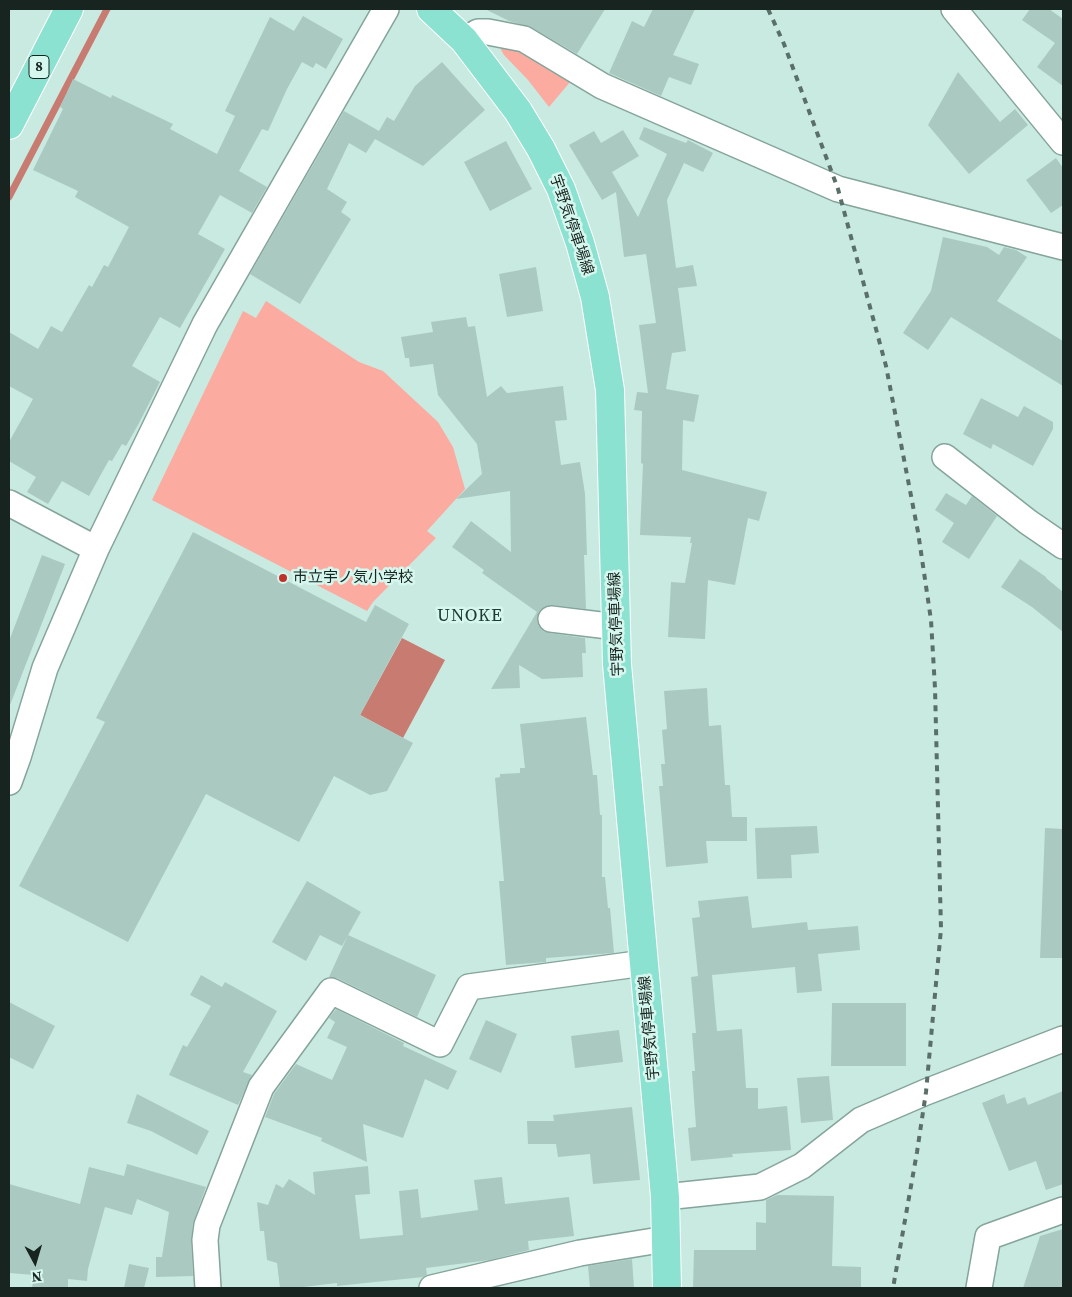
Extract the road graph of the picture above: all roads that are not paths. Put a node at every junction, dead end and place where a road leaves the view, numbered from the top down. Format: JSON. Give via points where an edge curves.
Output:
{"nodes":[{"id":1,"x":69,"y":9,"type":"edge"},
{"id":2,"x":386,"y":9,"type":"edge"},
{"id":3,"x":430,"y":9,"type":"edge"},
{"id":4,"x":954,"y":9,"type":"edge"},
{"id":5,"x":464,"y":40,"type":"junction"},
{"id":6,"x":10,"y":117,"type":"edge"},
{"id":7,"x":1063,"y":142,"type":"edge"},
{"id":8,"x":1063,"y":247,"type":"edge"},
{"id":9,"x":945,"y":456,"type":"dead end"},
{"id":10,"x":9,"y":503,"type":"edge"},
{"id":11,"x":1063,"y":546,"type":"edge"},
{"id":12,"x":96,"y":549,"type":"junction"},
{"id":13,"x":551,"y":619,"type":"dead end"},
{"id":14,"x":617,"y":627,"type":"junction"},
{"id":15,"x":9,"y":782,"type":"edge"},
{"id":16,"x":644,"y":963,"type":"junction"},
{"id":17,"x":1063,"y":1039,"type":"edge"},
{"id":18,"x":665,"y":1197,"type":"junction"},
{"id":19,"x":1063,"y":1210,"type":"edge"},
{"id":20,"x":666,"y":1239,"type":"junction"},
{"id":21,"x":208,"y":1288,"type":"edge"},
{"id":22,"x":432,"y":1288,"type":"edge"},
{"id":23,"x":667,"y":1288,"type":"edge"},
{"id":24,"x":979,"y":1288,"type":"edge"}],
"edges":[{"from":1,"to":6,"type":"main road","number":"8"},
{"from":2,"to":12,"type":"street","via":[[205,324]]},
{"from":3,"to":5,"type":"main road","name":"宇野気停車場線"},
{"from":4,"to":7,"type":"street"},
{"from":5,"to":8,"type":"street","via":[[478,32],[524,39],[602,86],[838,189]]},
{"from":5,"to":14,"type":"main road","name":"宇野気停車場線","via":[[518,111],[542,149],[580,242],[595,297],[610,390]]},
{"from":9,"to":11,"type":"street"},
{"from":10,"to":12,"type":"street"},
{"from":12,"to":15,"type":"street","via":[[45,668]]},
{"from":13,"to":14,"type":"street"},
{"from":14,"to":16,"type":"main road","name":"宇野気停車場線","via":[[617,664]]},
{"from":16,"to":18,"type":"main road","name":"宇野気停車場線"},
{"from":16,"to":21,"type":"street","via":[[469,987],[440,1044],[331,992],[262,1087],[207,1225]]},
{"from":17,"to":18,"type":"street","via":[[861,1120],[802,1166],[760,1187]]},
{"from":18,"to":20,"type":"main road","name":"宇野気停車場線"},
{"from":19,"to":24,"type":"street","via":[[988,1237]]},
{"from":20,"to":22,"type":"street","via":[[580,1253]]},
{"from":20,"to":23,"type":"main road","name":"宇野気停車場線"}]}
